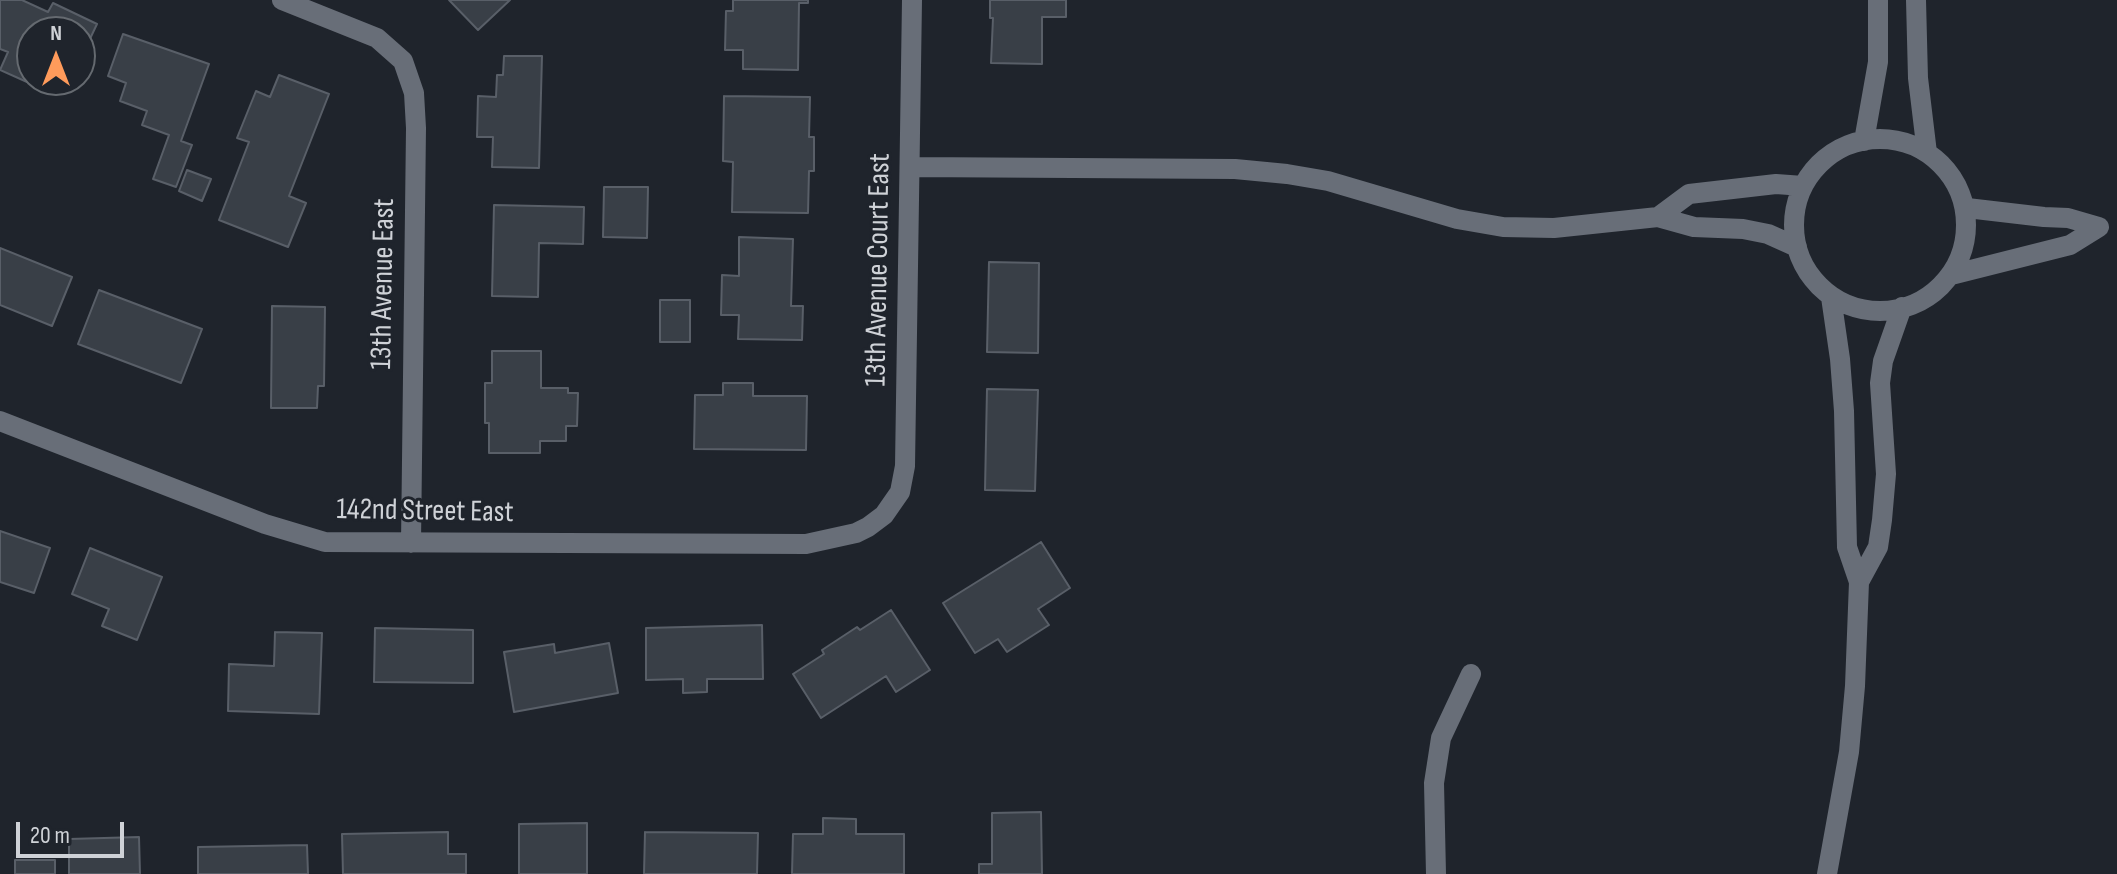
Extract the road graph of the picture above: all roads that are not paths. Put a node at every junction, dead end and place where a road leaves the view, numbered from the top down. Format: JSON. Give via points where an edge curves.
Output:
{"nodes":[{"id":1,"x":282,"y":0,"type":"edge"},
{"id":2,"x":912,"y":0,"type":"edge"},
{"id":3,"x":1878,"y":0,"type":"edge"},
{"id":4,"x":1916,"y":0,"type":"edge"},
{"id":5,"x":1864,"y":141,"type":"junction"},
{"id":6,"x":1927,"y":153,"type":"junction"},
{"id":7,"x":911,"y":167,"type":"junction"},
{"id":8,"x":1803,"y":186,"type":"junction"},
{"id":9,"x":1967,"y":208,"type":"junction"},
{"id":10,"x":1658,"y":217,"type":"junction"},
{"id":11,"x":2108,"y":227,"type":"edge"},
{"id":12,"x":1797,"y":247,"type":"junction"},
{"id":13,"x":1951,"y":275,"type":"junction"},
{"id":14,"x":1831,"y":297,"type":"junction"},
{"id":15,"x":1902,"y":307,"type":"junction"},
{"id":16,"x":0,"y":421,"type":"edge"},
{"id":17,"x":868,"y":527,"type":"joint"},
{"id":18,"x":411,"y":543,"type":"junction"},
{"id":19,"x":1859,"y":582,"type":"junction"},
{"id":20,"x":1471,"y":674,"type":"dead end"},
{"id":21,"x":1436,"y":874,"type":"edge"},
{"id":22,"x":1827,"y":874,"type":"edge"}],
"edges":[{"from":1,"to":18,"type":"street","name":"13th Avenue East","via":[[377,38],[403,61],[414,93]]},
{"from":2,"to":7,"type":"street","name":"13th Avenue Court East"},
{"from":3,"to":5,"type":"street","via":[[1878,62]]},
{"from":4,"to":6,"type":"street"},
{"from":5,"to":6,"type":"street","via":[[1910,144]]},
{"from":5,"to":8,"type":"street","via":[[1831,154]]},
{"from":6,"to":9,"type":"street"},
{"from":7,"to":10,"type":"street","via":[[1235,169],[1328,181],[1503,227],[1554,228]]},
{"from":7,"to":17,"type":"street","name":"13th Avenue Court East","via":[[905,466],[900,492]]},
{"from":8,"to":10,"type":"street","via":[[1689,194]]},
{"from":8,"to":12,"type":"street","via":[[1793,225]]},
{"from":9,"to":11,"type":"street"},
{"from":9,"to":13,"type":"street","via":[[1967,233]]},
{"from":10,"to":12,"type":"street","via":[[1694,227],[1768,234]]},
{"from":11,"to":13,"type":"street","via":[[2070,245]]},
{"from":12,"to":14,"type":"street"},
{"from":13,"to":15,"type":"street","via":[[1917,303]]},
{"from":14,"to":15,"type":"street","via":[[1859,309],[1888,312]]},
{"from":14,"to":19,"type":"street","via":[[1843,398],[1847,547]]},
{"from":15,"to":19,"type":"street","via":[[1880,383],[1886,474],[1878,547]]},
{"from":16,"to":18,"type":"street","name":"142nd Street East","via":[[305,537]]},
{"from":17,"to":18,"type":"street","name":"142nd Street East","via":[[806,544]]},
{"from":19,"to":22,"type":"street","via":[[1849,752]]},
{"from":20,"to":21,"type":"street","via":[[1441,738],[1434,783]]}]}
